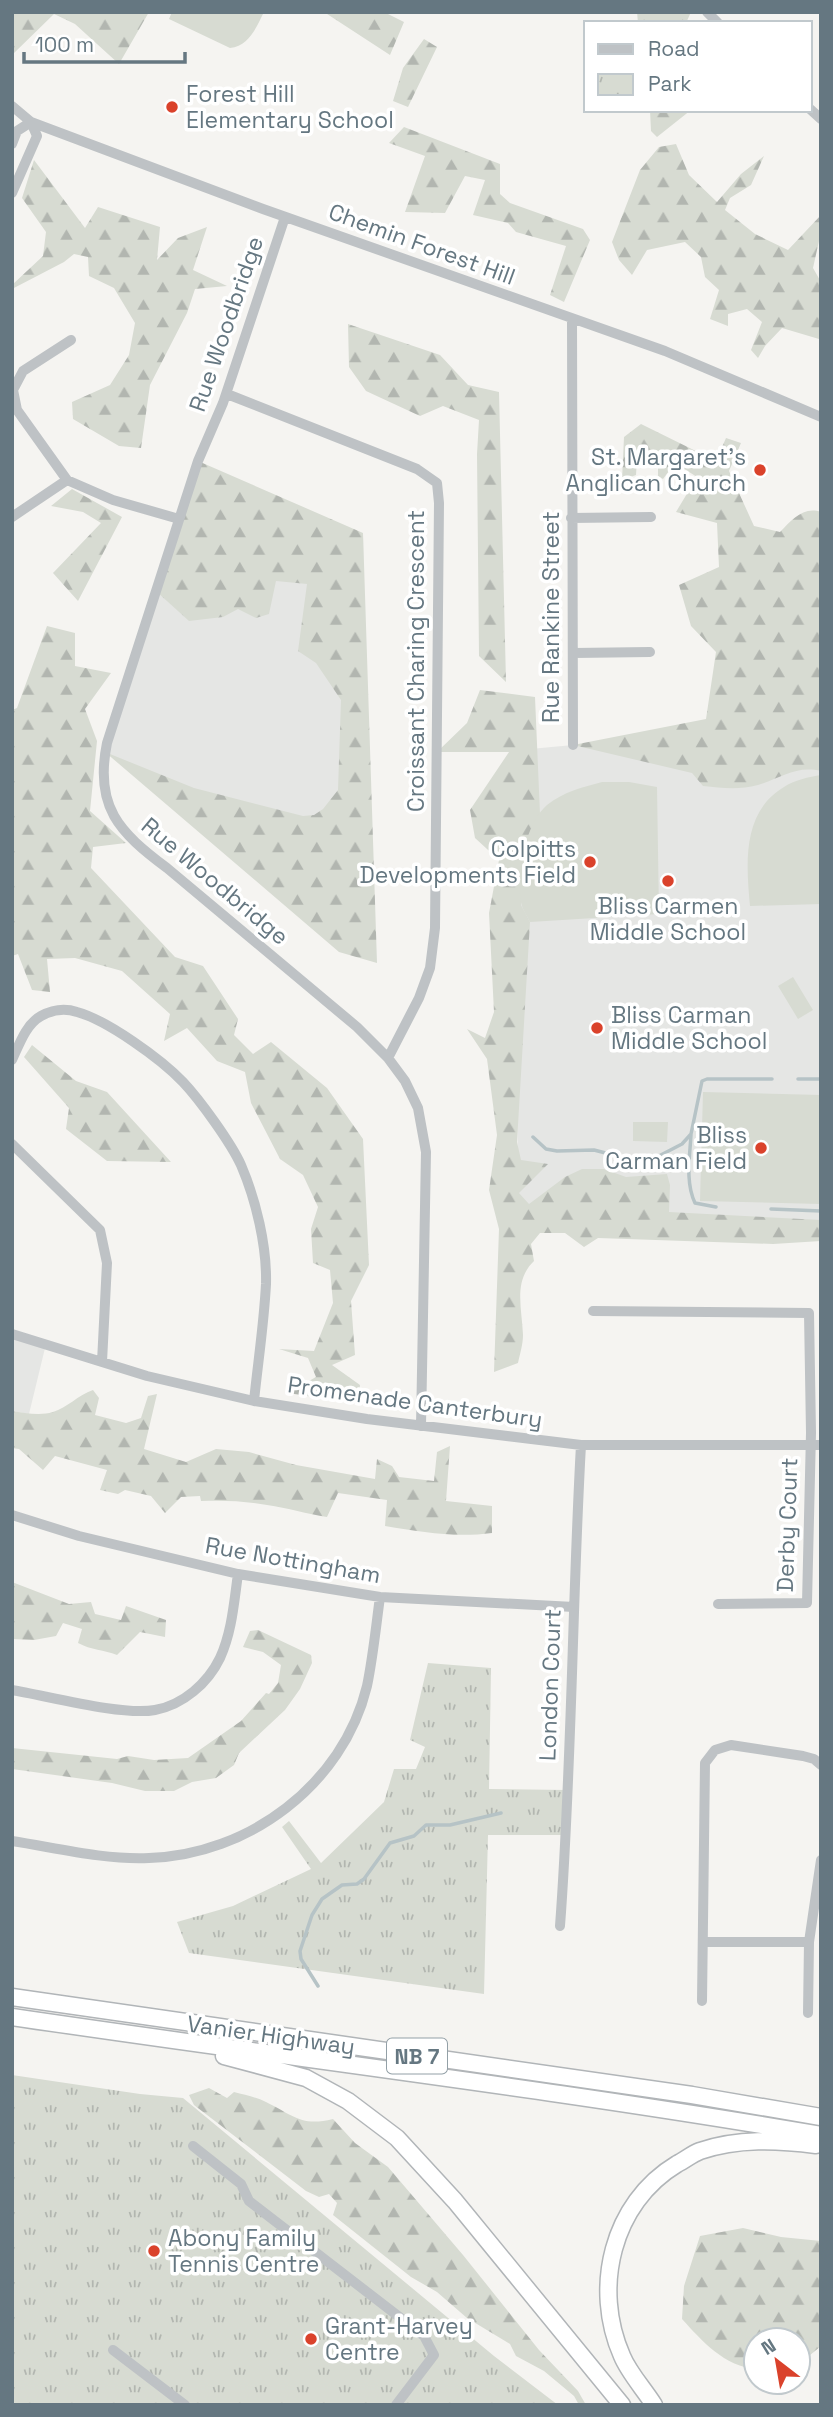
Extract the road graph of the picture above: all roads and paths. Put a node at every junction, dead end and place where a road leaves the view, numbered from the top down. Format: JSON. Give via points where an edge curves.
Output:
{"nodes":[{"id":1,"x":12,"y":106,"type":"edge"},
{"id":2,"x":31,"y":122,"type":"junction"},
{"id":3,"x":12,"y":145,"type":"edge"},
{"id":4,"x":12,"y":192,"type":"edge"},
{"id":5,"x":285,"y":217,"type":"junction"},
{"id":6,"x":572,"y":319,"type":"junction"},
{"id":7,"x":71,"y":340,"type":"dead end"},
{"id":8,"x":227,"y":394,"type":"junction"},
{"id":9,"x":821,"y":417,"type":"edge"},
{"id":10,"x":67,"y":480,"type":"junction"},
{"id":11,"x":12,"y":517,"type":"edge"},
{"id":12,"x":651,"y":517,"type":"dead end"},
{"id":13,"x":571,"y":518,"type":"junction"},
{"id":14,"x":179,"y":519,"type":"junction"},
{"id":15,"x":649,"y":652,"type":"dead end"},
{"id":16,"x":574,"y":653,"type":"junction"},
{"id":17,"x":573,"y":745,"type":"dead end"},
{"id":18,"x":388,"y":1058,"type":"junction"},
{"id":19,"x":12,"y":1060,"type":"edge"},
{"id":20,"x":12,"y":1144,"type":"edge"},
{"id":21,"x":593,"y":1311,"type":"dead end"},
{"id":22,"x":12,"y":1334,"type":"edge"},
{"id":23,"x":102,"y":1362,"type":"junction"},
{"id":24,"x":254,"y":1401,"type":"junction"},
{"id":25,"x":421,"y":1426,"type":"junction"},
{"id":26,"x":582,"y":1445,"type":"junction"},
{"id":27,"x":816,"y":1445,"type":"edge"},
{"id":28,"x":12,"y":1515,"type":"edge"},
{"id":29,"x":238,"y":1574,"type":"junction"},
{"id":30,"x":380,"y":1597,"type":"junction"},
{"id":31,"x":718,"y":1604,"type":"dead end"},
{"id":32,"x":574,"y":1607,"type":"junction"},
{"id":33,"x":12,"y":1690,"type":"edge"},
{"id":34,"x":821,"y":1765,"type":"edge"},
{"id":35,"x":12,"y":1841,"type":"edge"},
{"id":36,"x":821,"y":1860,"type":"edge"},
{"id":37,"x":560,"y":1926,"type":"dead end"},
{"id":38,"x":703,"y":1942,"type":"junction"},
{"id":39,"x":809,"y":1942,"type":"junction"},
{"id":40,"x":12,"y":1997,"type":"edge"},
{"id":41,"x":702,"y":2001,"type":"dead end"},
{"id":42,"x":808,"y":2013,"type":"dead end"},
{"id":43,"x":12,"y":2017,"type":"edge"},
{"id":44,"x":171,"y":2042,"type":"junction"},
{"id":45,"x":821,"y":2117,"type":"edge"},
{"id":46,"x":821,"y":2136,"type":"edge"},
{"id":47,"x":821,"y":2145,"type":"edge"},
{"id":48,"x":193,"y":2146,"type":"dead end"},
{"id":49,"x":113,"y":2350,"type":"dead end"},
{"id":50,"x":185,"y":2405,"type":"edge"},
{"id":51,"x":396,"y":2405,"type":"edge"},
{"id":52,"x":622,"y":2405,"type":"edge"},
{"id":53,"x":654,"y":2405,"type":"edge"}],
"edges":[{"from":1,"to":2,"type":"street","name":"Chemin Forest Hill"},
{"from":2,"to":3,"type":"street","via":[[17,131]]},
{"from":2,"to":4,"type":"street","via":[[37,136]]},
{"from":2,"to":5,"type":"street","name":"Chemin Forest Hill"},
{"from":5,"to":6,"type":"street","name":"Chemin Forest Hill"},
{"from":5,"to":8,"type":"street","name":"Rue Woodbridge"},
{"from":6,"to":9,"type":"street","name":"Chemin Forest Hill","via":[[665,351]]},
{"from":6,"to":13,"type":"street","name":"Rue Rankine Street"},
{"from":7,"to":10,"type":"street","via":[[23,372],[13,390],[18,410]]},
{"from":8,"to":14,"type":"street","name":"Rue Woodbridge"},
{"from":8,"to":18,"type":"street","name":"Croissant Charing Crescent","via":[[417,469],[437,483],[435,928],[430,968]]},
{"from":10,"to":11,"type":"street"},
{"from":10,"to":14,"type":"street","via":[[113,500]]},
{"from":12,"to":13,"type":"street"},
{"from":13,"to":16,"type":"street","name":"Rue Rankine Street"},
{"from":14,"to":18,"type":"street","name":"Rue Woodbridge","via":[[107,743],[102,768],[112,813],[135,845]]},
{"from":15,"to":16,"type":"street"},
{"from":16,"to":17,"type":"street","name":"Rue Rankine Street"},
{"from":18,"to":25,"type":"street","name":"Rue Woodbridge","via":[[418,1108],[426,1152]]},
{"from":19,"to":24,"type":"street","via":[[26,1030],[39,1017],[59,1010],[77,1012],[136,1044],[182,1080],[205,1109],[240,1163],[261,1239],[266,1282]]},
{"from":20,"to":23,"type":"street","via":[[100,1230],[107,1263]]},
{"from":21,"to":27,"type":"street","via":[[809,1313]]},
{"from":22,"to":23,"type":"street","name":"Promenade Canterbury"},
{"from":23,"to":24,"type":"street","name":"Promenade Canterbury"},
{"from":24,"to":25,"type":"street","name":"Promenade Canterbury"},
{"from":25,"to":26,"type":"street","name":"Promenade Canterbury"},
{"from":26,"to":27,"type":"street","name":"Promenade Canterbury"},
{"from":26,"to":32,"type":"street","name":"London Court"},
{"from":27,"to":31,"type":"street","name":"Derby Court","via":[[807,1603]]},
{"from":28,"to":29,"type":"street","name":"Rue Nottingham"},
{"from":29,"to":30,"type":"street","name":"Rue Nottingham"},
{"from":29,"to":33,"type":"street","via":[[221,1656],[203,1684],[187,1696],[155,1710],[124,1710]]},
{"from":30,"to":32,"type":"street","name":"Rue Nottingham"},
{"from":30,"to":35,"type":"street","via":[[358,1712],[319,1777],[279,1814],[225,1843],[181,1856],[133,1858]]},
{"from":32,"to":37,"type":"street","name":"London Court"},
{"from":34,"to":38,"type":"street","via":[[803,1756],[731,1745],[709,1756],[704,1770]]},
{"from":36,"to":39,"type":"street"},
{"from":38,"to":39,"type":"street"},
{"from":38,"to":41,"type":"street"},
{"from":39,"to":42,"type":"street"},
{"from":40,"to":45,"type":"highway","name":"Vanier Highway","number":"NB 7"},
{"from":43,"to":44,"type":"highway","name":"Vanier Highway","number":"NB 7"},
{"from":44,"to":46,"type":"highway","name":"Vanier Highway","number":"NB 7","via":[[341,2062]]},
{"from":44,"to":52,"type":"highway","via":[[306,2078],[348,2101],[397,2138],[455,2201]]},
{"from":47,"to":53,"type":"highway","via":[[775,2140],[699,2151],[660,2175],[633,2205],[615,2239],[608,2284],[611,2323],[622,2357]]},
{"from":48,"to":51,"type":"street","via":[[241,2184],[249,2201],[424,2336],[433,2355]]},
{"from":49,"to":50,"type":"street"}]}
